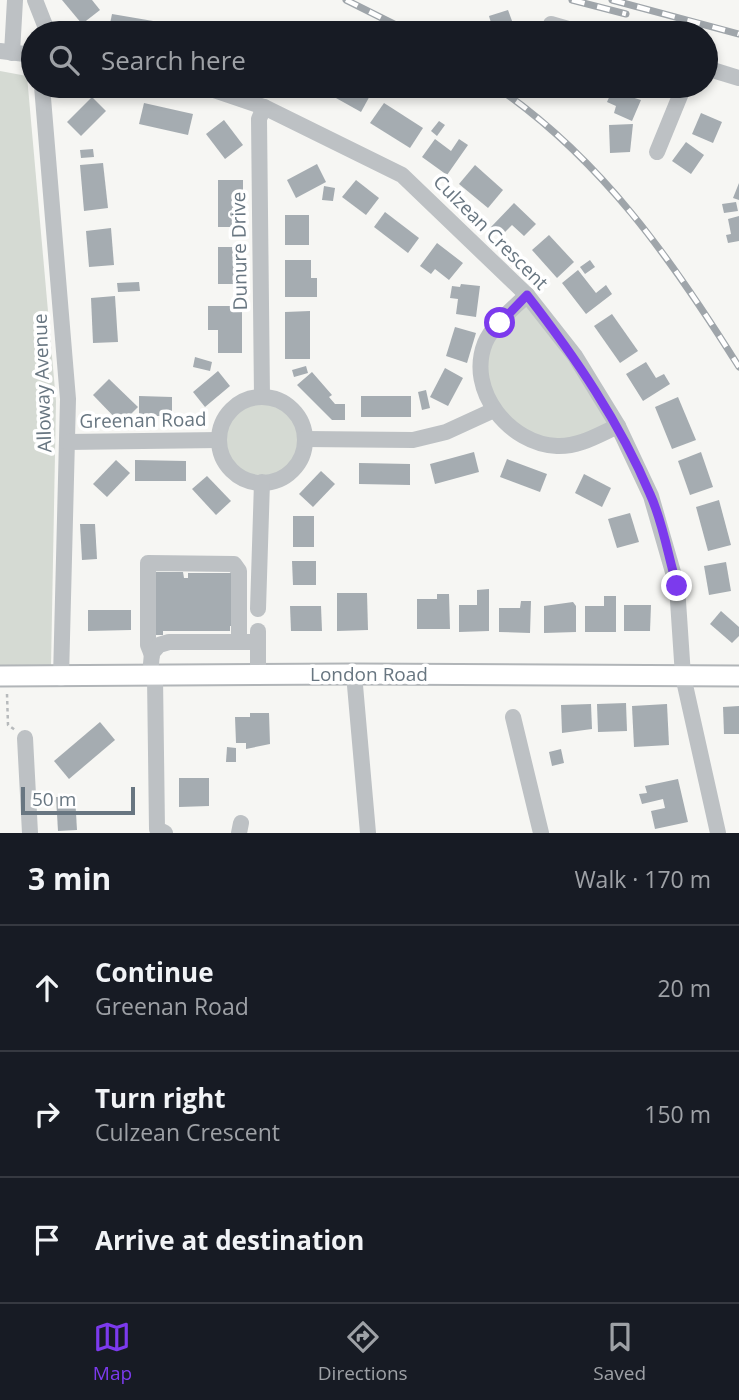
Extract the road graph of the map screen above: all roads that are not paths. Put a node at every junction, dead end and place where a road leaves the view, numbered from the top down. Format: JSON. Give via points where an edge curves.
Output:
{"nodes":[{"id":1,"x":15,"y":0,"type":"edge"},
{"id":2,"x":35,"y":0,"type":"edge"},
{"id":3,"x":43,"y":21,"type":"edge"},
{"id":4,"x":6,"y":52,"type":"edge"},
{"id":5,"x":718,"y":72,"type":"edge"},
{"id":6,"x":739,"y":78,"type":"edge"},
{"id":7,"x":43,"y":98,"type":"edge"},
{"id":8,"x":237,"y":98,"type":"edge"},
{"id":9,"x":679,"y":98,"type":"edge"},
{"id":10,"x":264,"y":107,"type":"junction"},
{"id":11,"x":657,"y":152,"type":"dead end"},
{"id":12,"x":527,"y":295,"type":"junction"},
{"id":13,"x":262,"y":397,"type":"junction"},
{"id":14,"x":494,"y":410,"type":"junction"},
{"id":15,"x":618,"y":426,"type":"junction"},
{"id":16,"x":305,"y":439,"type":"junction"},
{"id":17,"x":219,"y":440,"type":"junction"},
{"id":18,"x":67,"y":442,"type":"junction"},
{"id":19,"x":262,"y":482,"type":"junction"},
{"id":20,"x":258,"y":610,"type":"dead end"},
{"id":21,"x":239,"y":642,"type":"junction"},
{"id":22,"x":152,"y":655,"type":"junction"},
{"id":23,"x":354,"y":674,"type":"junction"},
{"id":24,"x":258,"y":675,"type":"junction"},
{"id":25,"x":683,"y":676,"type":"junction"},
{"id":26,"x":739,"y":676,"type":"edge"},
{"id":27,"x":3,"y":677,"type":"edge"},
{"id":28,"x":153,"y":677,"type":"junction"},
{"id":29,"x":61,"y":678,"type":"junction"},
{"id":30,"x":513,"y":717,"type":"dead end"},
{"id":31,"x":25,"y":738,"type":"road end"},
{"id":32,"x":30,"y":833,"type":"edge"},
{"id":33,"x":165,"y":833,"type":"edge"},
{"id":34,"x":368,"y":833,"type":"edge"},
{"id":35,"x":541,"y":833,"type":"edge"},
{"id":36,"x":718,"y":833,"type":"edge"}],
"edges":[{"from":1,"to":4,"type":"street"},
{"from":2,"to":3,"type":"street"},
{"from":5,"to":6,"type":"street"},
{"from":7,"to":18,"type":"street","name":"Alloway Avenue","via":[[68,400]]},
{"from":8,"to":10,"type":"street","name":"Culzean Crescent"},
{"from":9,"to":11,"type":"street"},
{"from":10,"to":12,"type":"street","name":"Culzean Crescent","via":[[402,175]]},
{"from":10,"to":13,"type":"street","name":"Dunure Drive","via":[[259,119]]},
{"from":12,"to":14,"type":"street","via":[[485,344],[481,366],[485,392]]},
{"from":12,"to":15,"type":"street","name":"Culzean Crescent","via":[[575,356]]},
{"from":13,"to":16,"type":"street","via":[[287,405],[303,426]]},
{"from":13,"to":17,"type":"street","name":"Greenan Road","via":[[248,399],[227,415]]},
{"from":14,"to":15,"type":"street","via":[[518,434],[559,446],[580,444]]},
{"from":14,"to":16,"type":"street","via":[[446,432],[413,440]]},
{"from":15,"to":25,"type":"street","name":"Culzean Crescent","via":[[651,496],[677,586]]},
{"from":16,"to":19,"type":"street","via":[[297,464],[287,474]]},
{"from":17,"to":18,"type":"street","name":"Greenan Road"},
{"from":17,"to":19,"type":"street","name":"Greenan Road","via":[[221,453],[237,474]]},
{"from":18,"to":29,"type":"street","name":"Alloway Avenue"},
{"from":19,"to":20,"type":"street"},
{"from":21,"to":22,"type":"street","via":[[169,642],[159,645]]},
{"from":21,"to":22,"type":"street","via":[[239,571],[234,564],[148,563],[148,645]]},
{"from":21,"to":24,"type":"street","via":[[258,636]]},
{"from":22,"to":28,"type":"street"},
{"from":23,"to":24,"type":"main road","name":"London Road"},
{"from":23,"to":25,"type":"main road","name":"London Road"},
{"from":23,"to":34,"type":"street"},
{"from":24,"to":28,"type":"main road","name":"London Road"},
{"from":25,"to":26,"type":"main road","name":"London Road"},
{"from":25,"to":36,"type":"street","name":"Culzean Crescent"},
{"from":27,"to":29,"type":"main road","name":"London Road"},
{"from":28,"to":29,"type":"main road","name":"London Road"},
{"from":28,"to":33,"type":"street","via":[[158,829]]},
{"from":30,"to":35,"type":"street"},
{"from":31,"to":32,"type":"street"}]}
